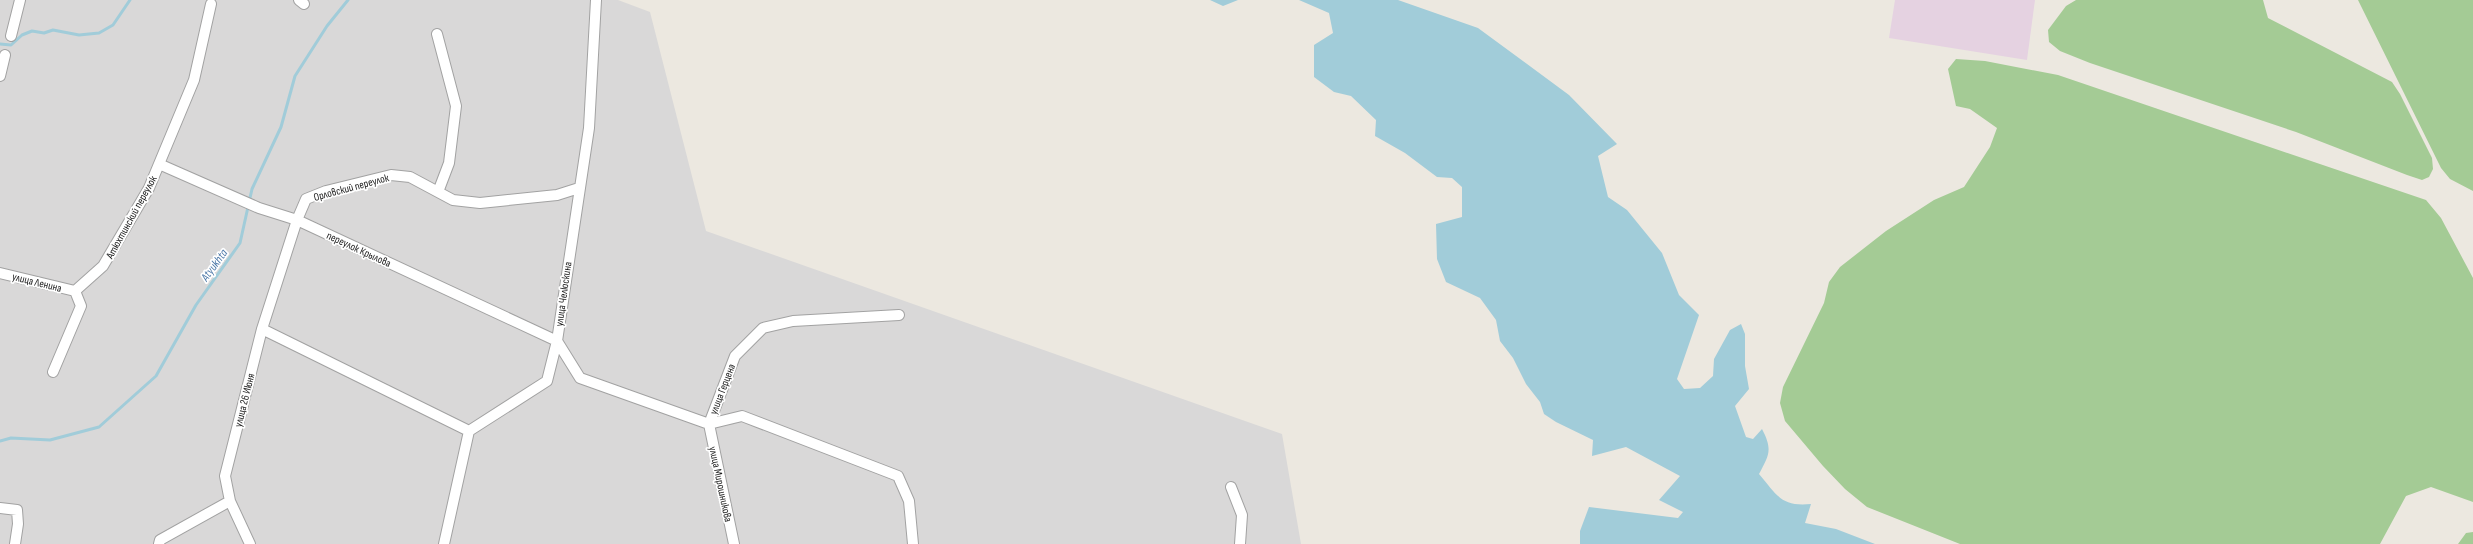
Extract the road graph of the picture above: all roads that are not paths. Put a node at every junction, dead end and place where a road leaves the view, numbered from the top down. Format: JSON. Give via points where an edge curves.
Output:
{"nodes":[{"id":1,"x":20,"y":0,"type":"edge"},
{"id":2,"x":596,"y":0,"type":"edge"},
{"id":3,"x":213,"y":1,"type":"edge"},
{"id":4,"x":437,"y":34,"type":"dead end"},
{"id":5,"x":11,"y":36,"type":"dead end"},
{"id":6,"x":5,"y":55,"type":"dead end"},
{"id":7,"x":0,"y":76,"type":"edge"},
{"id":8,"x":160,"y":164,"type":"junction"},
{"id":9,"x":579,"y":188,"type":"junction"},
{"id":10,"x":438,"y":192,"type":"junction"},
{"id":11,"x":297,"y":220,"type":"junction"},
{"id":12,"x":0,"y":273,"type":"edge"},
{"id":13,"x":74,"y":291,"type":"junction"},
{"id":14,"x":899,"y":315,"type":"dead end"},
{"id":15,"x":262,"y":329,"type":"junction"},
{"id":16,"x":556,"y":341,"type":"junction"},
{"id":17,"x":53,"y":372,"type":"dead end"},
{"id":18,"x":709,"y":424,"type":"junction"},
{"id":19,"x":469,"y":431,"type":"junction"},
{"id":20,"x":1231,"y":487,"type":"dead end"},
{"id":21,"x":230,"y":501,"type":"junction"},
{"id":22,"x":0,"y":508,"type":"edge"},
{"id":23,"x":15,"y":544,"type":"edge"},
{"id":24,"x":159,"y":544,"type":"edge"},
{"id":25,"x":250,"y":544,"type":"edge"},
{"id":26,"x":444,"y":544,"type":"edge"},
{"id":27,"x":734,"y":544,"type":"edge"},
{"id":28,"x":913,"y":544,"type":"edge"},
{"id":29,"x":1240,"y":544,"type":"edge"}],
"edges":[{"from":1,"to":5,"type":"street"},
{"from":2,"to":9,"type":"street","name":"улица Челюскина","via":[[589,128]]},
{"from":3,"to":8,"type":"street","name":"Атюхтинский переулок","via":[[194,80]]},
{"from":4,"to":10,"type":"street","via":[[456,106],[449,163]]},
{"from":6,"to":7,"type":"street"},
{"from":8,"to":11,"type":"street","name":"переулок Крылова","via":[[259,208]]},
{"from":8,"to":13,"type":"street","name":"Атюхтинский переулок","via":[[150,188],[103,266]]},
{"from":9,"to":10,"type":"street","name":"Орловский переулок","via":[[557,195],[480,203],[453,200]]},
{"from":9,"to":16,"type":"street","name":"улица Челюскина"},
{"from":10,"to":11,"type":"street","name":"Орловский переулок","via":[[410,177],[391,175],[326,191],[306,199]]},
{"from":11,"to":15,"type":"street","name":"улица 26 Июня"},
{"from":11,"to":16,"type":"street","name":"переулок Крылова"},
{"from":12,"to":13,"type":"street","name":"улица Ленина"},
{"from":13,"to":17,"type":"street","via":[[81,306]]},
{"from":14,"to":18,"type":"street","name":"улица Герцена","via":[[793,321],[763,328],[735,356]]},
{"from":15,"to":19,"type":"street"},
{"from":15,"to":21,"type":"street","name":"улица 26 Июня","via":[[225,476]]},
{"from":16,"to":18,"type":"street","via":[[580,378]]},
{"from":16,"to":19,"type":"street","name":"улица Челюскина","via":[[547,381]]},
{"from":18,"to":27,"type":"street","name":"улица Мирошникова"},
{"from":18,"to":28,"type":"street","name":"улица Герцена","via":[[742,416],[898,476],[909,501]]},
{"from":19,"to":26,"type":"street"},
{"from":20,"to":29,"type":"street","via":[[1242,515]]},
{"from":21,"to":24,"type":"street","via":[[160,540]]},
{"from":21,"to":25,"type":"street","name":"улица 26 Июня"},
{"from":22,"to":23,"type":"street","via":[[17,510]]}]}
